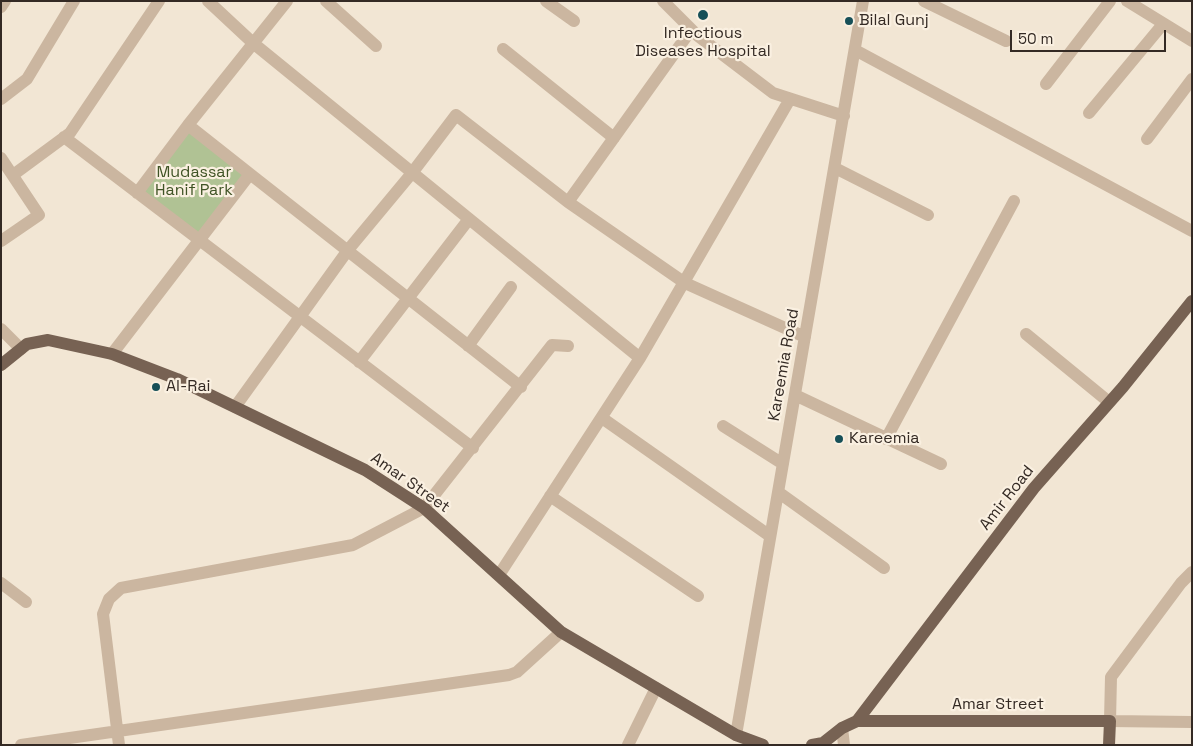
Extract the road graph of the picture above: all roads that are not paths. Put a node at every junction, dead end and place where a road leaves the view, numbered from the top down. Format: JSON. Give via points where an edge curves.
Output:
{"nodes":[{"id":1,"x":4,"y":1,"type":"edge"},
{"id":2,"x":74,"y":1,"type":"edge"},
{"id":3,"x":159,"y":1,"type":"edge"},
{"id":4,"x":208,"y":1,"type":"edge"},
{"id":5,"x":287,"y":1,"type":"edge"},
{"id":6,"x":546,"y":1,"type":"edge"},
{"id":7,"x":662,"y":1,"type":"edge"},
{"id":8,"x":863,"y":1,"type":"edge"},
{"id":9,"x":924,"y":1,"type":"edge"},
{"id":10,"x":1110,"y":1,"type":"edge"},
{"id":11,"x":1128,"y":1,"type":"edge"},
{"id":12,"x":333,"y":4,"type":"edge"},
{"id":13,"x":1,"y":7,"type":"edge"},
{"id":14,"x":574,"y":21,"type":"dead end"},
{"id":15,"x":1163,"y":24,"type":"junction"},
{"id":16,"x":692,"y":30,"type":"junction"},
{"id":17,"x":1006,"y":41,"type":"dead end"},
{"id":18,"x":1192,"y":41,"type":"edge"},
{"id":19,"x":254,"y":43,"type":"junction"},
{"id":20,"x":376,"y":46,"type":"dead end"},
{"id":21,"x":503,"y":49,"type":"dead end"},
{"id":22,"x":855,"y":50,"type":"junction"},
{"id":23,"x":1192,"y":79,"type":"edge"},
{"id":24,"x":1046,"y":84,"type":"dead end"},
{"id":25,"x":1,"y":99,"type":"edge"},
{"id":26,"x":790,"y":99,"type":"junction"},
{"id":27,"x":1090,"y":113,"type":"dead end"},
{"id":28,"x":844,"y":116,"type":"junction"},
{"id":29,"x":188,"y":125,"type":"junction"},
{"id":30,"x":64,"y":137,"type":"junction"},
{"id":31,"x":614,"y":138,"type":"junction"},
{"id":32,"x":1147,"y":138,"type":"dead end"},
{"id":33,"x":1,"y":158,"type":"edge"},
{"id":34,"x":835,"y":168,"type":"junction"},
{"id":35,"x":412,"y":173,"type":"junction"},
{"id":36,"x":250,"y":174,"type":"junction"},
{"id":37,"x":13,"y":175,"type":"junction"},
{"id":38,"x":137,"y":193,"type":"junction"},
{"id":39,"x":1014,"y":201,"type":"dead end"},
{"id":40,"x":568,"y":202,"type":"junction"},
{"id":41,"x":928,"y":215,"type":"dead end"},
{"id":42,"x":469,"y":219,"type":"junction"},
{"id":43,"x":1192,"y":231,"type":"edge"},
{"id":44,"x":1,"y":241,"type":"edge"},
{"id":45,"x":199,"y":241,"type":"junction"},
{"id":46,"x":348,"y":250,"type":"junction"},
{"id":47,"x":685,"y":283,"type":"junction"},
{"id":48,"x":511,"y":287,"type":"dead end"},
{"id":49,"x":407,"y":297,"type":"junction"},
{"id":50,"x":1192,"y":301,"type":"edge"},
{"id":51,"x":300,"y":317,"type":"junction"},
{"id":52,"x":1,"y":329,"type":"edge"},
{"id":53,"x":1026,"y":334,"type":"dead end"},
{"id":54,"x":805,"y":337,"type":"junction"},
{"id":55,"x":468,"y":346,"type":"junction"},
{"id":56,"x":568,"y":346,"type":"dead end"},
{"id":57,"x":21,"y":349,"type":"junction"},
{"id":58,"x":112,"y":354,"type":"junction"},
{"id":59,"x":640,"y":358,"type":"junction"},
{"id":60,"x":359,"y":362,"type":"junction"},
{"id":61,"x":1,"y":365,"type":"edge"},
{"id":62,"x":521,"y":387,"type":"junction"},
{"id":63,"x":795,"y":395,"type":"junction"},
{"id":64,"x":1109,"y":402,"type":"junction"},
{"id":65,"x":235,"y":407,"type":"junction"},
{"id":66,"x":602,"y":418,"type":"junction"},
{"id":67,"x":724,"y":426,"type":"dead end"},
{"id":68,"x":886,"y":439,"type":"junction"},
{"id":69,"x":473,"y":448,"type":"junction"},
{"id":70,"x":783,"y":464,"type":"junction"},
{"id":71,"x":941,"y":464,"type":"dead end"},
{"id":72,"x":778,"y":492,"type":"junction"},
{"id":73,"x":550,"y":496,"type":"junction"},
{"id":74,"x":424,"y":508,"type":"junction"},
{"id":75,"x":770,"y":536,"type":"junction"},
{"id":76,"x":884,"y":568,"type":"dead end"},
{"id":77,"x":1192,"y":572,"type":"edge"},
{"id":78,"x":499,"y":575,"type":"junction"},
{"id":79,"x":1,"y":583,"type":"edge"},
{"id":80,"x":698,"y":596,"type":"dead end"},
{"id":81,"x":26,"y":602,"type":"dead end"},
{"id":82,"x":561,"y":632,"type":"junction"},
{"id":83,"x":656,"y":688,"type":"junction"},
{"id":84,"x":857,"y":721,"type":"junction"},
{"id":85,"x":1110,"y":721,"type":"junction"},
{"id":86,"x":1192,"y":722,"type":"edge"},
{"id":87,"x":842,"y":728,"type":"junction"},
{"id":88,"x":117,"y":731,"type":"junction"},
{"id":89,"x":736,"y":735,"type":"junction"},
{"id":90,"x":21,"y":745,"type":"edge"},
{"id":91,"x":119,"y":745,"type":"edge"},
{"id":92,"x":628,"y":745,"type":"edge"},
{"id":93,"x":763,"y":745,"type":"edge"},
{"id":94,"x":812,"y":745,"type":"edge"},
{"id":95,"x":844,"y":745,"type":"edge"},
{"id":96,"x":1110,"y":745,"type":"edge"}],
"edges":[{"from":1,"to":13,"type":"street"},
{"from":2,"to":25,"type":"street","via":[[27,79]]},
{"from":3,"to":30,"type":"street","via":[[70,133]]},
{"from":4,"to":19,"type":"street"},
{"from":5,"to":19,"type":"street"},
{"from":6,"to":14,"type":"street"},
{"from":7,"to":16,"type":"street"},
{"from":8,"to":22,"type":"street","name":"Kareemia Road"},
{"from":9,"to":17,"type":"street"},
{"from":10,"to":24,"type":"street"},
{"from":11,"to":15,"type":"street"},
{"from":12,"to":20,"type":"street"},
{"from":15,"to":18,"type":"street"},
{"from":15,"to":27,"type":"street"},
{"from":16,"to":26,"type":"street","via":[[773,93]]},
{"from":16,"to":31,"type":"street"},
{"from":19,"to":29,"type":"street"},
{"from":19,"to":35,"type":"street"},
{"from":21,"to":31,"type":"street"},
{"from":22,"to":28,"type":"street","name":"Kareemia Road"},
{"from":22,"to":43,"type":"street"},
{"from":23,"to":32,"type":"street"},
{"from":26,"to":28,"type":"street"},
{"from":26,"to":47,"type":"street"},
{"from":28,"to":34,"type":"street","name":"Kareemia Road"},
{"from":29,"to":36,"type":"street"},
{"from":29,"to":38,"type":"street"},
{"from":30,"to":37,"type":"street"},
{"from":30,"to":38,"type":"street"},
{"from":31,"to":40,"type":"street"},
{"from":33,"to":37,"type":"street"},
{"from":34,"to":41,"type":"street"},
{"from":34,"to":54,"type":"street","name":"Kareemia Road"},
{"from":35,"to":40,"type":"street","via":[[456,115]]},
{"from":35,"to":42,"type":"street"},
{"from":35,"to":46,"type":"street"},
{"from":36,"to":45,"type":"street"},
{"from":36,"to":46,"type":"street"},
{"from":37,"to":44,"type":"street","via":[[38,215]]},
{"from":38,"to":45,"type":"street"},
{"from":39,"to":68,"type":"street"},
{"from":40,"to":47,"type":"street"},
{"from":42,"to":49,"type":"street"},
{"from":42,"to":59,"type":"street"},
{"from":45,"to":51,"type":"street"},
{"from":45,"to":58,"type":"street"},
{"from":46,"to":49,"type":"street"},
{"from":46,"to":51,"type":"street"},
{"from":47,"to":54,"type":"street"},
{"from":47,"to":59,"type":"street"},
{"from":48,"to":55,"type":"street"},
{"from":49,"to":55,"type":"street"},
{"from":49,"to":60,"type":"street"},
{"from":50,"to":64,"type":"main road","name":"Amir Road"},
{"from":51,"to":60,"type":"street"},
{"from":51,"to":65,"type":"street"},
{"from":52,"to":57,"type":"street"},
{"from":53,"to":64,"type":"street"},
{"from":54,"to":63,"type":"street","name":"Kareemia Road"},
{"from":55,"to":62,"type":"street"},
{"from":56,"to":62,"type":"street","via":[[552,345]]},
{"from":57,"to":58,"type":"main road","name":"Amar Street","via":[[27,344],[48,340]]},
{"from":57,"to":61,"type":"main road","name":"Amar Street"},
{"from":58,"to":65,"type":"main road","name":"Amar Street","via":[[177,379]]},
{"from":59,"to":66,"type":"street"},
{"from":60,"to":69,"type":"street"},
{"from":62,"to":69,"type":"street"},
{"from":63,"to":68,"type":"street"},
{"from":63,"to":70,"type":"street","name":"Kareemia Road"},
{"from":64,"to":84,"type":"main road","name":"Amir Road","via":[[1034,488]]},
{"from":65,"to":74,"type":"main road","name":"Amar Street","via":[[365,470]]},
{"from":66,"to":73,"type":"street"},
{"from":66,"to":75,"type":"street"},
{"from":67,"to":70,"type":"street"},
{"from":68,"to":71,"type":"street"},
{"from":69,"to":74,"type":"street"},
{"from":70,"to":72,"type":"street","name":"Kareemia Road"},
{"from":72,"to":75,"type":"street","name":"Kareemia Road"},
{"from":72,"to":76,"type":"street"},
{"from":73,"to":78,"type":"street"},
{"from":73,"to":80,"type":"street"},
{"from":74,"to":78,"type":"main road","name":"Amar Street"},
{"from":74,"to":88,"type":"street","via":[[354,545],[121,588],[109,599],[103,614]]},
{"from":75,"to":89,"type":"street","name":"Kareemia Road"},
{"from":77,"to":85,"type":"street","via":[[1111,678]]},
{"from":78,"to":82,"type":"main road","name":"Amar Street"},
{"from":79,"to":81,"type":"street"},
{"from":82,"to":83,"type":"main road","name":"Amar Street"},
{"from":82,"to":88,"type":"street","via":[[517,672],[509,675]]},
{"from":83,"to":89,"type":"main road","name":"Amar Street"},
{"from":83,"to":92,"type":"street"},
{"from":84,"to":85,"type":"main road","name":"Amar Street"},
{"from":84,"to":87,"type":"main road","name":"Amar Street"},
{"from":85,"to":86,"type":"street","name":"Amar Street"},
{"from":85,"to":96,"type":"main road"},
{"from":87,"to":94,"type":"main road","name":"Amar Street","via":[[823,743]]},
{"from":87,"to":95,"type":"street"},
{"from":88,"to":90,"type":"street"},
{"from":88,"to":91,"type":"street"},
{"from":89,"to":93,"type":"main road","name":"Amar Street"}]}
